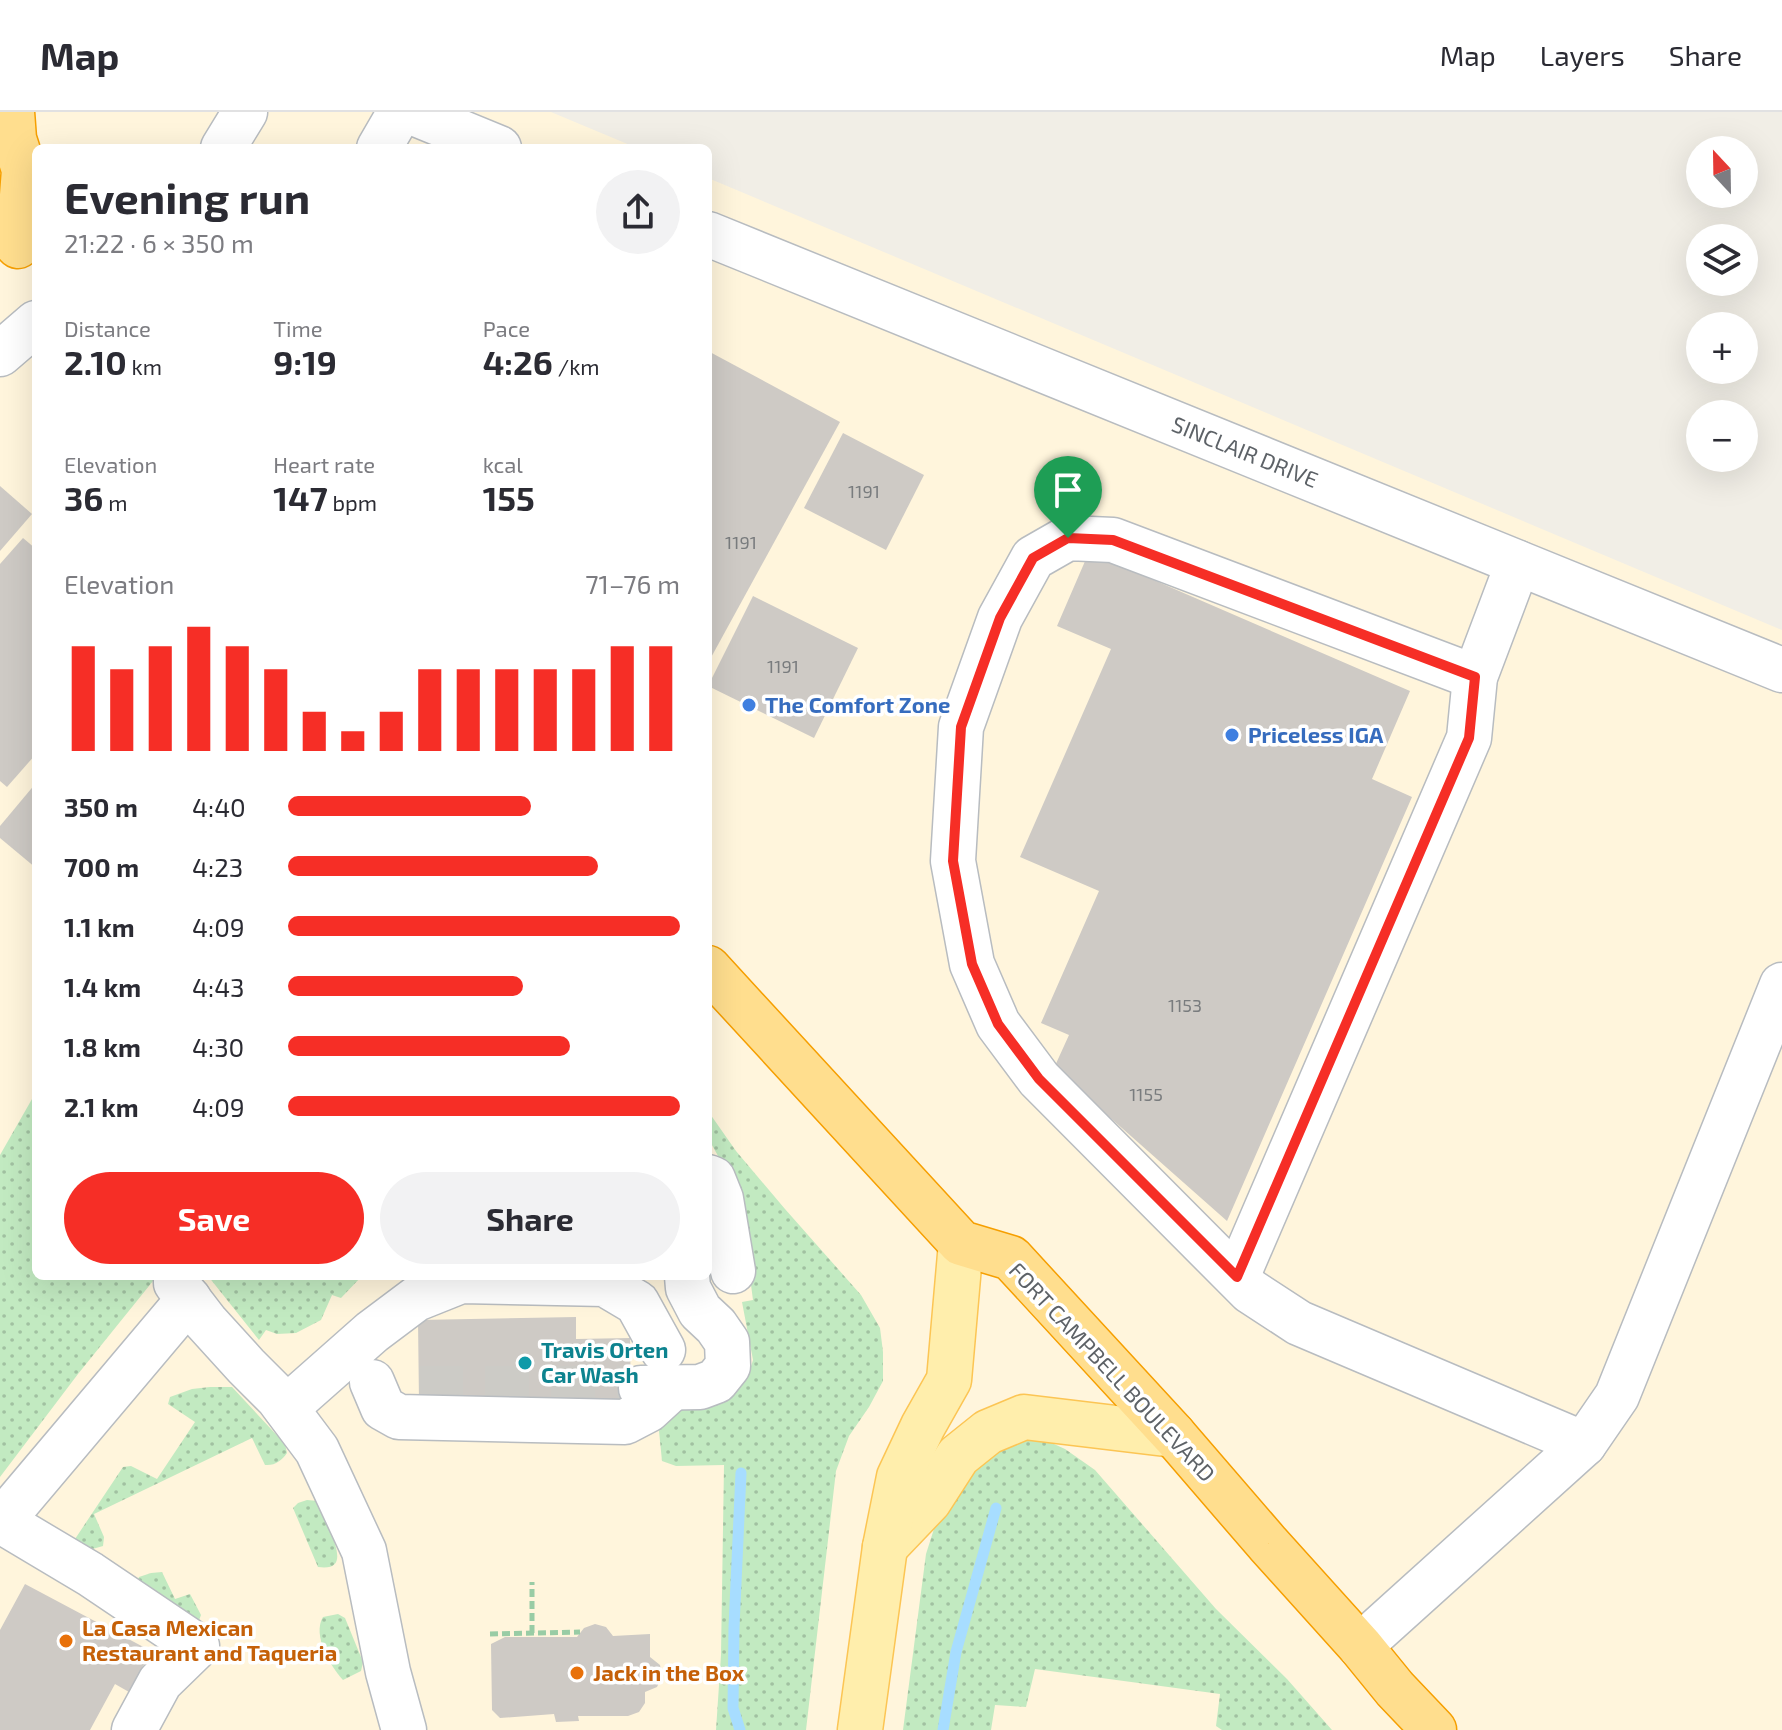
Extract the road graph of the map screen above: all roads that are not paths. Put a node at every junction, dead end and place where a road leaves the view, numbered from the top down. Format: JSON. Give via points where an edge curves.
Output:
{"nodes":[{"id":1,"x":12,"y":112,"type":"edge"},
{"id":2,"x":245,"y":112,"type":"edge"},
{"id":3,"x":400,"y":112,"type":"edge"},
{"id":4,"x":411,"y":112,"type":"edge"},
{"id":5,"x":225,"y":144,"type":"edge"},
{"id":6,"x":381,"y":144,"type":"edge"},
{"id":7,"x":489,"y":144,"type":"edge"},
{"id":8,"x":712,"y":236,"type":"edge"},
{"id":9,"x":18,"y":245,"type":"edge"},
{"id":10,"x":32,"y":326,"type":"edge"},
{"id":11,"x":0,"y":354,"type":"edge"},
{"id":12,"x":1518,"y":563,"type":"junction"},
{"id":13,"x":1782,"y":670,"type":"edge"},
{"id":14,"x":1475,"y":677,"type":"junction"},
{"id":15,"x":712,"y":972,"type":"edge"},
{"id":16,"x":1782,"y":985,"type":"edge"},
{"id":17,"x":712,"y":1179,"type":"edge"},
{"id":18,"x":961,"y":1243,"type":"junction"},
{"id":19,"x":1237,"y":1277,"type":"junction"},
{"id":20,"x":468,"y":1280,"type":"edge"},
{"id":21,"x":605,"y":1280,"type":"edge"},
{"id":22,"x":716,"y":1287,"type":"edge"},
{"id":23,"x":183,"y":1288,"type":"edge"},
{"id":24,"x":354,"y":1372,"type":"junction"},
{"id":25,"x":655,"y":1375,"type":"junction"},
{"id":26,"x":419,"y":1388,"type":"tunnel mouth"},
{"id":27,"x":286,"y":1408,"type":"junction"},
{"id":28,"x":1174,"y":1435,"type":"junction"},
{"id":29,"x":1584,"y":1444,"type":"junction"},
{"id":30,"x":1,"y":1522,"type":"edge"},
{"id":31,"x":885,"y":1547,"type":"junction"},
{"id":32,"x":1360,"y":1646,"type":"junction"},
{"id":33,"x":134,"y":1730,"type":"edge"},
{"id":34,"x":404,"y":1730,"type":"edge"},
{"id":35,"x":860,"y":1730,"type":"edge"},
{"id":36,"x":1434,"y":1730,"type":"edge"}],
"edges":[{"from":1,"to":9,"type":"highway","via":[[24,170]]},
{"from":2,"to":5,"type":"street"},
{"from":3,"to":6,"type":"street"},
{"from":4,"to":7,"type":"street"},
{"from":8,"to":12,"type":"street","name":"SINCLAIR DRIVE"},
{"from":10,"to":11,"type":"street"},
{"from":12,"to":13,"type":"street","name":"SINCLAIR DRIVE"},
{"from":12,"to":14,"type":"street"},
{"from":14,"to":19,"type":"street","via":[[1469,738]]},
{"from":14,"to":19,"type":"street","via":[[1113,540],[1068,538],[1033,558],[1000,618],[961,727],[953,861],[972,964],[998,1024],[1039,1079]]},
{"from":15,"to":18,"type":"highway"},
{"from":16,"to":29,"type":"street","via":[[1617,1396]]},
{"from":17,"to":22,"type":"street","via":[[721,1199]]},
{"from":18,"to":28,"type":"highway","name":"FORT CAMPBELL BOULEVARD","via":[[1011,1258]]},
{"from":18,"to":31,"type":"main road","via":[[949,1380],[899,1477]]},
{"from":19,"to":29,"type":"street","via":[[1299,1323]]},
{"from":20,"to":24,"type":"street","via":[[416,1299],[372,1332]]},
{"from":21,"to":25,"type":"street","via":[[637,1303]]},
{"from":22,"to":25,"type":"street","via":[[728,1366],[716,1381],[700,1387]]},
{"from":23,"to":27,"type":"street"},
{"from":23,"to":30,"type":"street"},
{"from":24,"to":25,"type":"street","via":[[383,1408],[399,1417],[595,1422],[625,1422],[648,1410]]},
{"from":24,"to":26,"type":"street"},
{"from":24,"to":27,"type":"street"},
{"from":27,"to":34,"type":"street","via":[[317,1450],[364,1551]]},
{"from":28,"to":31,"type":"main road","via":[[1024,1417],[988,1432],[958,1456],[929,1501]]},
{"from":28,"to":32,"type":"highway","name":"FORT CAMPBELL BOULEVARD"},
{"from":29,"to":32,"type":"street"},
{"from":30,"to":33,"type":"street","via":[[197,1646],[160,1682]]},
{"from":31,"to":35,"type":"main road"},
{"from":32,"to":36,"type":"highway","name":"FORT CAMPBELL BOULEVARD"}]}
